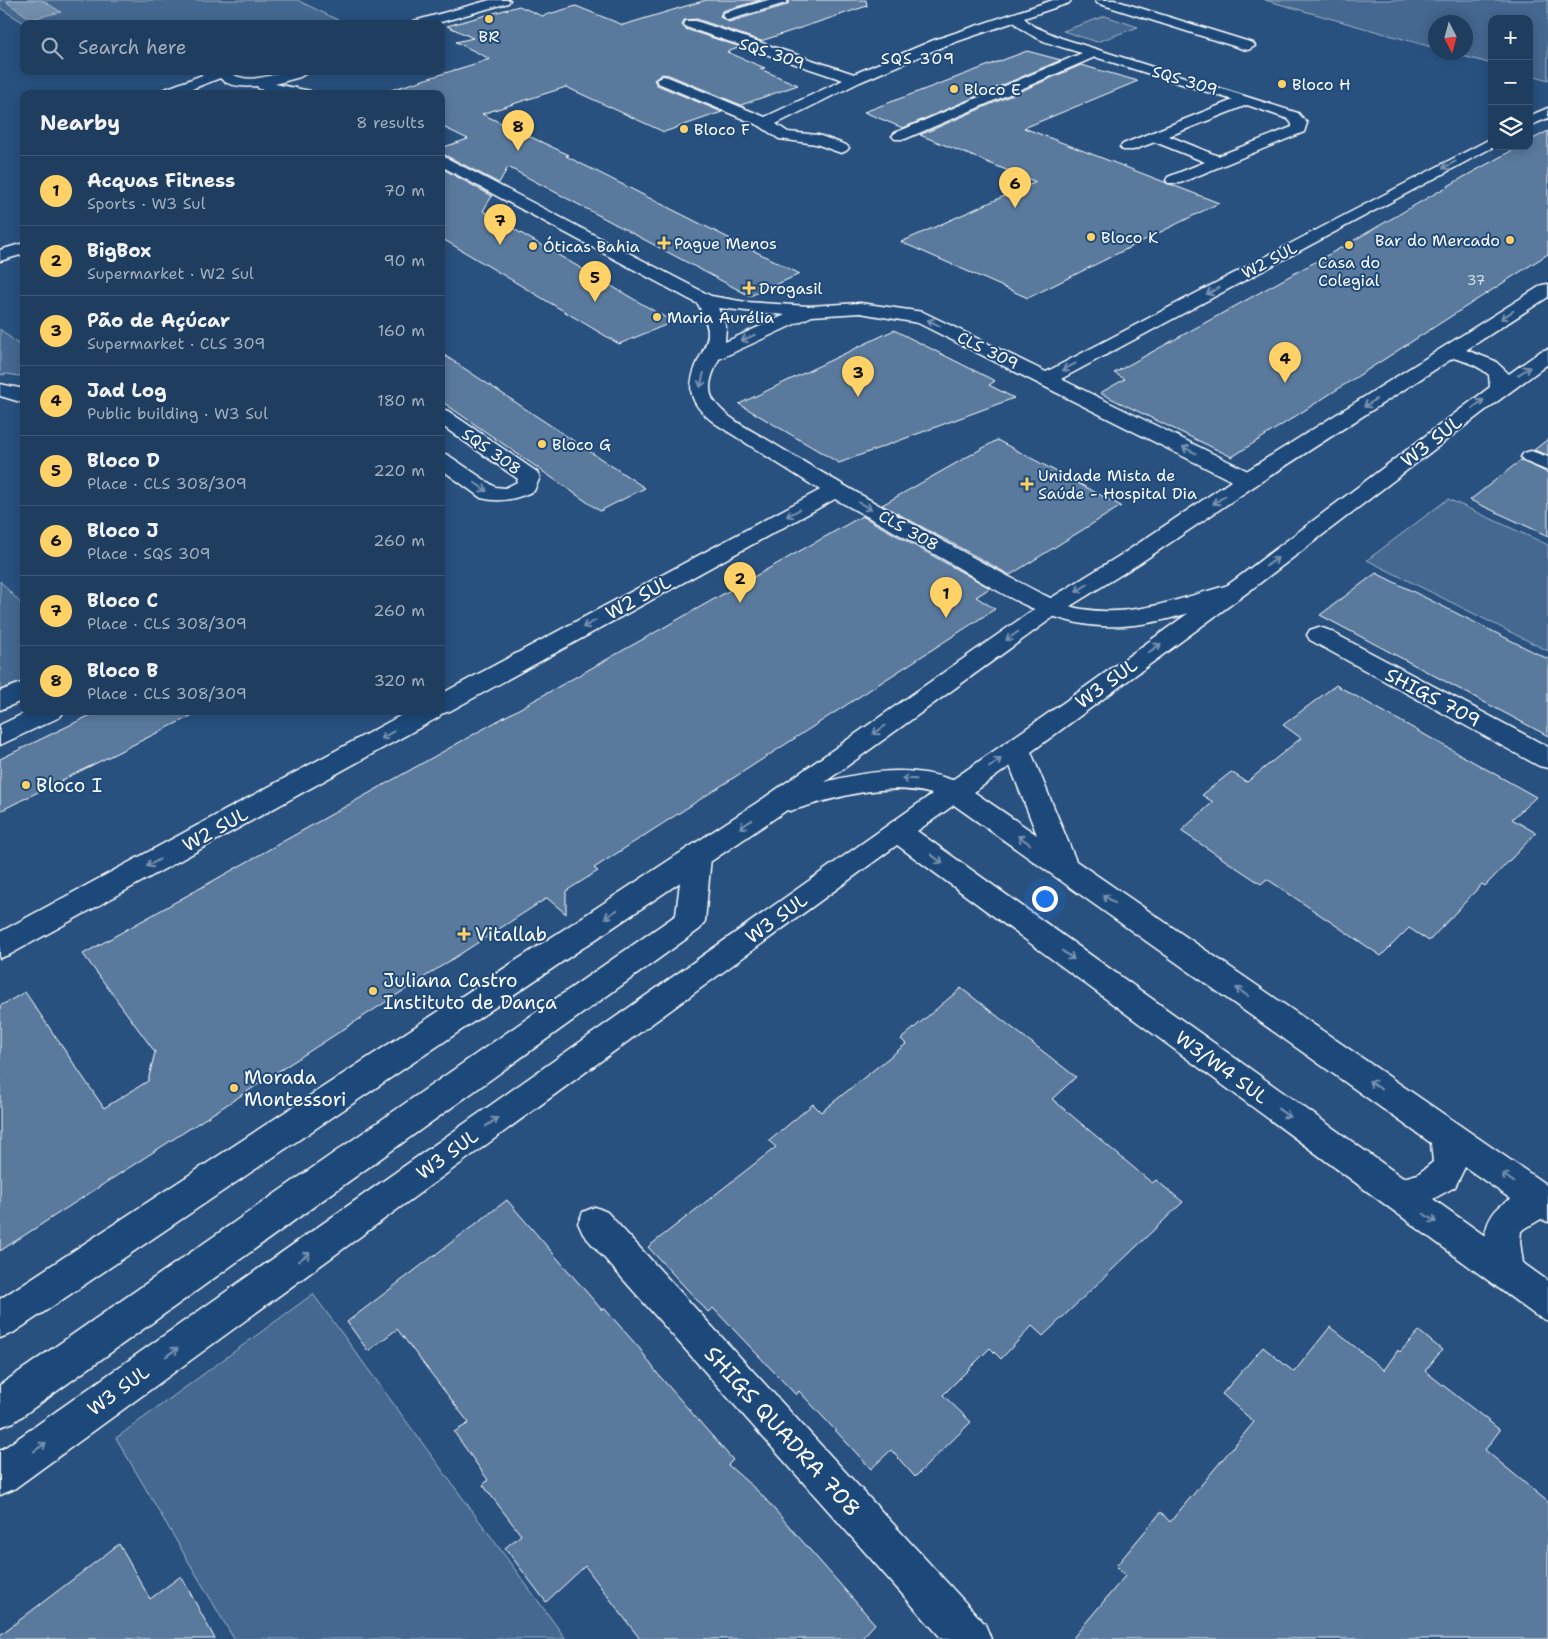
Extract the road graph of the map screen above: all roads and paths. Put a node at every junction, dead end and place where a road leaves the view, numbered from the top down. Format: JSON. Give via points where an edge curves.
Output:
{"nodes":[{"id":1,"x":504,"y":0,"type":"edge"},
{"id":2,"x":782,"y":0,"type":"edge"},
{"id":3,"x":1065,"y":0,"type":"edge"},
{"id":4,"x":1101,"y":0,"type":"edge"},
{"id":5,"x":728,"y":16,"type":"dead end"},
{"id":6,"x":1017,"y":18,"type":"junction"},
{"id":7,"x":433,"y":20,"type":"edge"},
{"id":8,"x":690,"y":24,"type":"dead end"},
{"id":9,"x":1248,"y":46,"type":"dead end"},
{"id":10,"x":1094,"y":53,"type":"junction"},
{"id":11,"x":301,"y":75,"type":"edge"},
{"id":12,"x":232,"y":76,"type":"edge"},
{"id":13,"x":855,"y":79,"type":"junction"},
{"id":14,"x":663,"y":80,"type":"dead end"},
{"id":15,"x":176,"y":90,"type":"edge"},
{"id":16,"x":289,"y":90,"type":"edge"},
{"id":17,"x":1247,"y":100,"type":"junction"},
{"id":18,"x":1548,"y":112,"type":"edge"},
{"id":19,"x":1533,"y":120,"type":"edge"},
{"id":20,"x":764,"y":123,"type":"junction"},
{"id":21,"x":900,"y":136,"type":"dead end"},
{"id":22,"x":1155,"y":136,"type":"junction"},
{"id":23,"x":1488,"y":144,"type":"edge"},
{"id":24,"x":1128,"y":146,"type":"dead end"},
{"id":25,"x":841,"y":148,"type":"dead end"},
{"id":26,"x":445,"y":162,"type":"edge"},
{"id":27,"x":1218,"y":162,"type":"junction"},
{"id":28,"x":1174,"y":180,"type":"dead end"},
{"id":29,"x":20,"y":249,"type":"edge"},
{"id":30,"x":0,"y":256,"type":"edge"},
{"id":31,"x":1544,"y":293,"type":"edge"},
{"id":32,"x":706,"y":301,"type":"junction"},
{"id":33,"x":809,"y":311,"type":"junction"},
{"id":34,"x":1451,"y":352,"type":"junction"},
{"id":35,"x":711,"y":355,"type":"junction"},
{"id":36,"x":1548,"y":355,"type":"edge"},
{"id":37,"x":1046,"y":380,"type":"junction"},
{"id":38,"x":1500,"y":388,"type":"junction"},
{"id":39,"x":0,"y":390,"type":"edge"},
{"id":40,"x":20,"y":395,"type":"edge"},
{"id":41,"x":445,"y":418,"type":"edge"},
{"id":42,"x":445,"y":462,"type":"edge"},
{"id":43,"x":1248,"y":480,"type":"junction"},
{"id":44,"x":835,"y":490,"type":"junction"},
{"id":45,"x":1233,"y":590,"type":"junction"},
{"id":46,"x":1052,"y":608,"type":"junction"},
{"id":47,"x":1318,"y":635,"type":"dead end"},
{"id":48,"x":20,"y":692,"type":"edge"},
{"id":49,"x":0,"y":701,"type":"edge"},
{"id":50,"x":445,"y":703,"type":"edge"},
{"id":51,"x":44,"y":715,"type":"edge"},
{"id":52,"x":423,"y":715,"type":"edge"},
{"id":53,"x":0,"y":736,"type":"edge"},
{"id":54,"x":1016,"y":748,"type":"junction"},
{"id":55,"x":1548,"y":759,"type":"edge"},
{"id":56,"x":956,"y":792,"type":"junction"},
{"id":57,"x":774,"y":805,"type":"junction"},
{"id":58,"x":897,"y":831,"type":"junction"},
{"id":59,"x":697,"y":857,"type":"junction"},
{"id":60,"x":1064,"y":868,"type":"junction"},
{"id":61,"x":0,"y":946,"type":"edge"},
{"id":62,"x":1446,"y":1135,"type":"junction"},
{"id":63,"x":1398,"y":1195,"type":"junction"},
{"id":64,"x":1545,"y":1204,"type":"edge"},
{"id":65,"x":595,"y":1223,"type":"dead end"},
{"id":66,"x":1507,"y":1272,"type":"junction"},
{"id":67,"x":1548,"y":1303,"type":"edge"},
{"id":68,"x":0,"y":1320,"type":"edge"},
{"id":69,"x":0,"y":1408,"type":"edge"},
{"id":70,"x":0,"y":1475,"type":"edge"},
{"id":71,"x":970,"y":1639,"type":"edge"}],
"edges":[{"from":1,"to":7,"type":"street"},
{"from":2,"to":5,"type":"street","name":"SQS 309"},
{"from":3,"to":6,"type":"street"},
{"from":4,"to":9,"type":"street"},
{"from":6,"to":10,"type":"street","name":"SQS 309","via":[[1028,29]]},
{"from":6,"to":13,"type":"street","via":[[939,43]]},
{"from":8,"to":13,"type":"street","name":"SQS 309"},
{"from":10,"to":17,"type":"street","name":"SQS 309"},
{"from":10,"to":21,"type":"street"},
{"from":11,"to":12,"type":"street","via":[[271,80]]},
{"from":12,"to":15,"type":"street"},
{"from":12,"to":16,"type":"street"},
{"from":13,"to":20,"type":"street"},
{"from":14,"to":20,"type":"street"},
{"from":17,"to":22,"type":"street","name":"SQS 309"},
{"from":17,"to":27,"type":"street","name":"SQS 309","via":[[1293,116],[1301,126]]},
{"from":18,"to":19,"type":"street"},
{"from":20,"to":25,"type":"street","via":[[784,136],[818,140]]},
{"from":22,"to":24,"type":"street","name":"SQS 309"},
{"from":22,"to":27,"type":"street"},
{"from":23,"to":37,"type":"street","name":"W2 SUL","one_way":true},
{"from":26,"to":32,"type":"street","name":"CLS 309"},
{"from":27,"to":28,"type":"street","name":"SQS 309"},
{"from":29,"to":30,"type":"street"},
{"from":31,"to":34,"type":"street","one_way":true},
{"from":32,"to":33,"type":"street","name":"CLS 309"},
{"from":32,"to":35,"type":"street","name":"CLS 308","via":[[718,336]]},
{"from":33,"to":35,"type":"street","one_way":true},
{"from":37,"to":33,"type":"street","name":"CLS 309","one_way":true,"via":[[923,318],[860,308]]},
{"from":34,"to":38,"type":"street","via":[[1490,365],[1499,373]]},
{"from":34,"to":43,"type":"street","one_way":true},
{"from":35,"to":44,"type":"street","name":"CLS 308","one_way":true,"via":[[700,388],[708,406],[731,425]]},
{"from":38,"to":36,"type":"street","name":"W3 SUL","one_way":true},
{"from":43,"to":37,"type":"street","name":"CLS 309","one_way":true},
{"from":45,"to":38,"type":"street","name":"W3 SUL","one_way":true},
{"from":39,"to":40,"type":"street"},
{"from":42,"to":41,"type":"street","name":"SQS 308","one_way":true,"via":[[489,492],[509,494],[526,486],[529,481],[529,477]]},
{"from":43,"to":46,"type":"street","one_way":true},
{"from":44,"to":46,"type":"street","name":"CLS 308","one_way":true},
{"from":44,"to":50,"type":"street","name":"W2 SUL","one_way":true},
{"from":45,"to":46,"type":"street","name":"CLS 308","via":[[1175,610],[1131,619],[1080,616]]},
{"from":54,"to":45,"type":"street","name":"W3 SUL","one_way":true},
{"from":46,"to":57,"type":"street","one_way":true},
{"from":47,"to":55,"type":"street","name":"SHIGS 709"},
{"from":48,"to":49,"type":"street"},
{"from":51,"to":53,"type":"street"},
{"from":52,"to":61,"type":"street","name":"W2 SUL","one_way":true},
{"from":56,"to":54,"type":"street","name":"W3 SUL","one_way":true},
{"from":54,"to":60,"type":"street"},
{"from":56,"to":57,"type":"street","one_way":true,"via":[[935,782],[891,780],[844,787]]},
{"from":56,"to":58,"type":"street","name":"W3 SUL"},
{"from":60,"to":56,"type":"street","one_way":true},
{"from":57,"to":59,"type":"street","one_way":true},
{"from":58,"to":63,"type":"street","name":"W3/W4 SUL","one_way":true},
{"from":70,"to":58,"type":"street","name":"W3 SUL","one_way":true},
{"from":59,"to":68,"type":"street","one_way":true},
{"from":59,"to":69,"type":"street","via":[[690,921]]},
{"from":62,"to":60,"type":"street","one_way":true},
{"from":62,"to":63,"type":"street","via":[[1450,1163],[1442,1176],[1429,1186]]},
{"from":64,"to":62,"type":"street","one_way":true},
{"from":63,"to":66,"type":"street","name":"W3/W4 SUL","one_way":true},
{"from":64,"to":66,"type":"street","via":[[1511,1216],[1503,1232],[1501,1247]]},
{"from":65,"to":71,"type":"street","name":"SHIGS QUADRA 708"},
{"from":66,"to":67,"type":"street","name":"W3/W4 SUL"}]}
